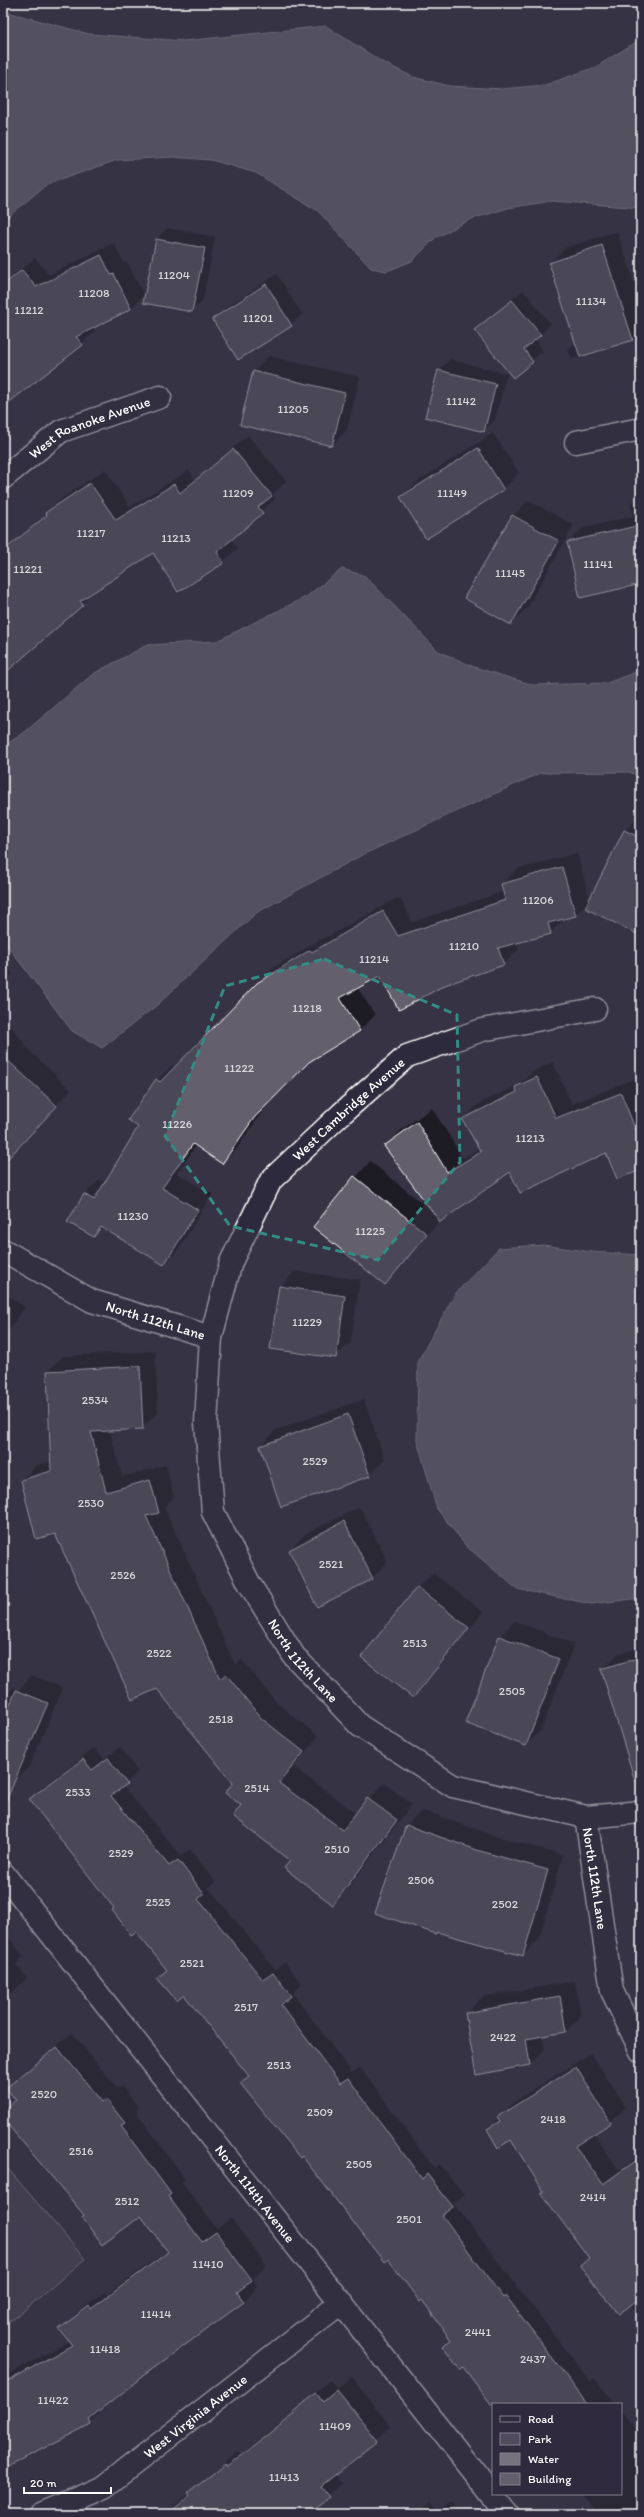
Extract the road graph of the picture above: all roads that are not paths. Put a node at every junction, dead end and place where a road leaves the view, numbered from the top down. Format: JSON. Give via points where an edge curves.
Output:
{"nodes":[{"id":1,"x":160,"y":397,"type":"dead end"},
{"id":2,"x":641,"y":429,"type":"edge"},
{"id":3,"x":576,"y":442,"type":"dead end"},
{"id":4,"x":3,"y":478,"type":"edge"},
{"id":5,"x":595,"y":1009,"type":"dead end"},
{"id":6,"x":3,"y":1250,"type":"edge"},
{"id":7,"x":211,"y":1337,"type":"junction"},
{"id":8,"x":641,"y":1812,"type":"edge"},
{"id":9,"x":586,"y":1818,"type":"junction"},
{"id":10,"x":3,"y":1873,"type":"edge"},
{"id":11,"x":641,"y":2051,"type":"edge"},
{"id":12,"x":342,"y":2302,"type":"junction"},
{"id":13,"x":492,"y":2495,"type":"edge"},
{"id":14,"x":492,"y":2495,"type":"edge"},
{"id":15,"x":40,"y":2514,"type":"edge"},
{"id":16,"x":507,"y":2514,"type":"edge"}],
"edges":[{"from":1,"to":4,"type":"street","name":"West Roanoke Avenue","via":[[61,431]]},
{"from":2,"to":3,"type":"street"},
{"from":5,"to":7,"type":"street","name":"West Cambridge Avenue","via":[[482,1030],[407,1056],[271,1180],[231,1262]]},
{"from":6,"to":7,"type":"street","name":"North 112th Lane","via":[[92,1301]]},
{"from":7,"to":9,"type":"street","name":"North 112th Lane","via":[[206,1423],[213,1512],[250,1583],[294,1656],[360,1726],[453,1786]]},
{"from":8,"to":9,"type":"street"},
{"from":9,"to":11,"type":"street","name":"North 112th Lane","via":[[612,1991]]},
{"from":10,"to":12,"type":"street","name":"North 114th Avenue"},
{"from":12,"to":13,"type":"street","name":"North 114th Avenue"},
{"from":12,"to":15,"type":"street","name":"West Virginia Avenue","via":[[104,2487]]},
{"from":14,"to":16,"type":"street","name":"North 114th Avenue"}]}
